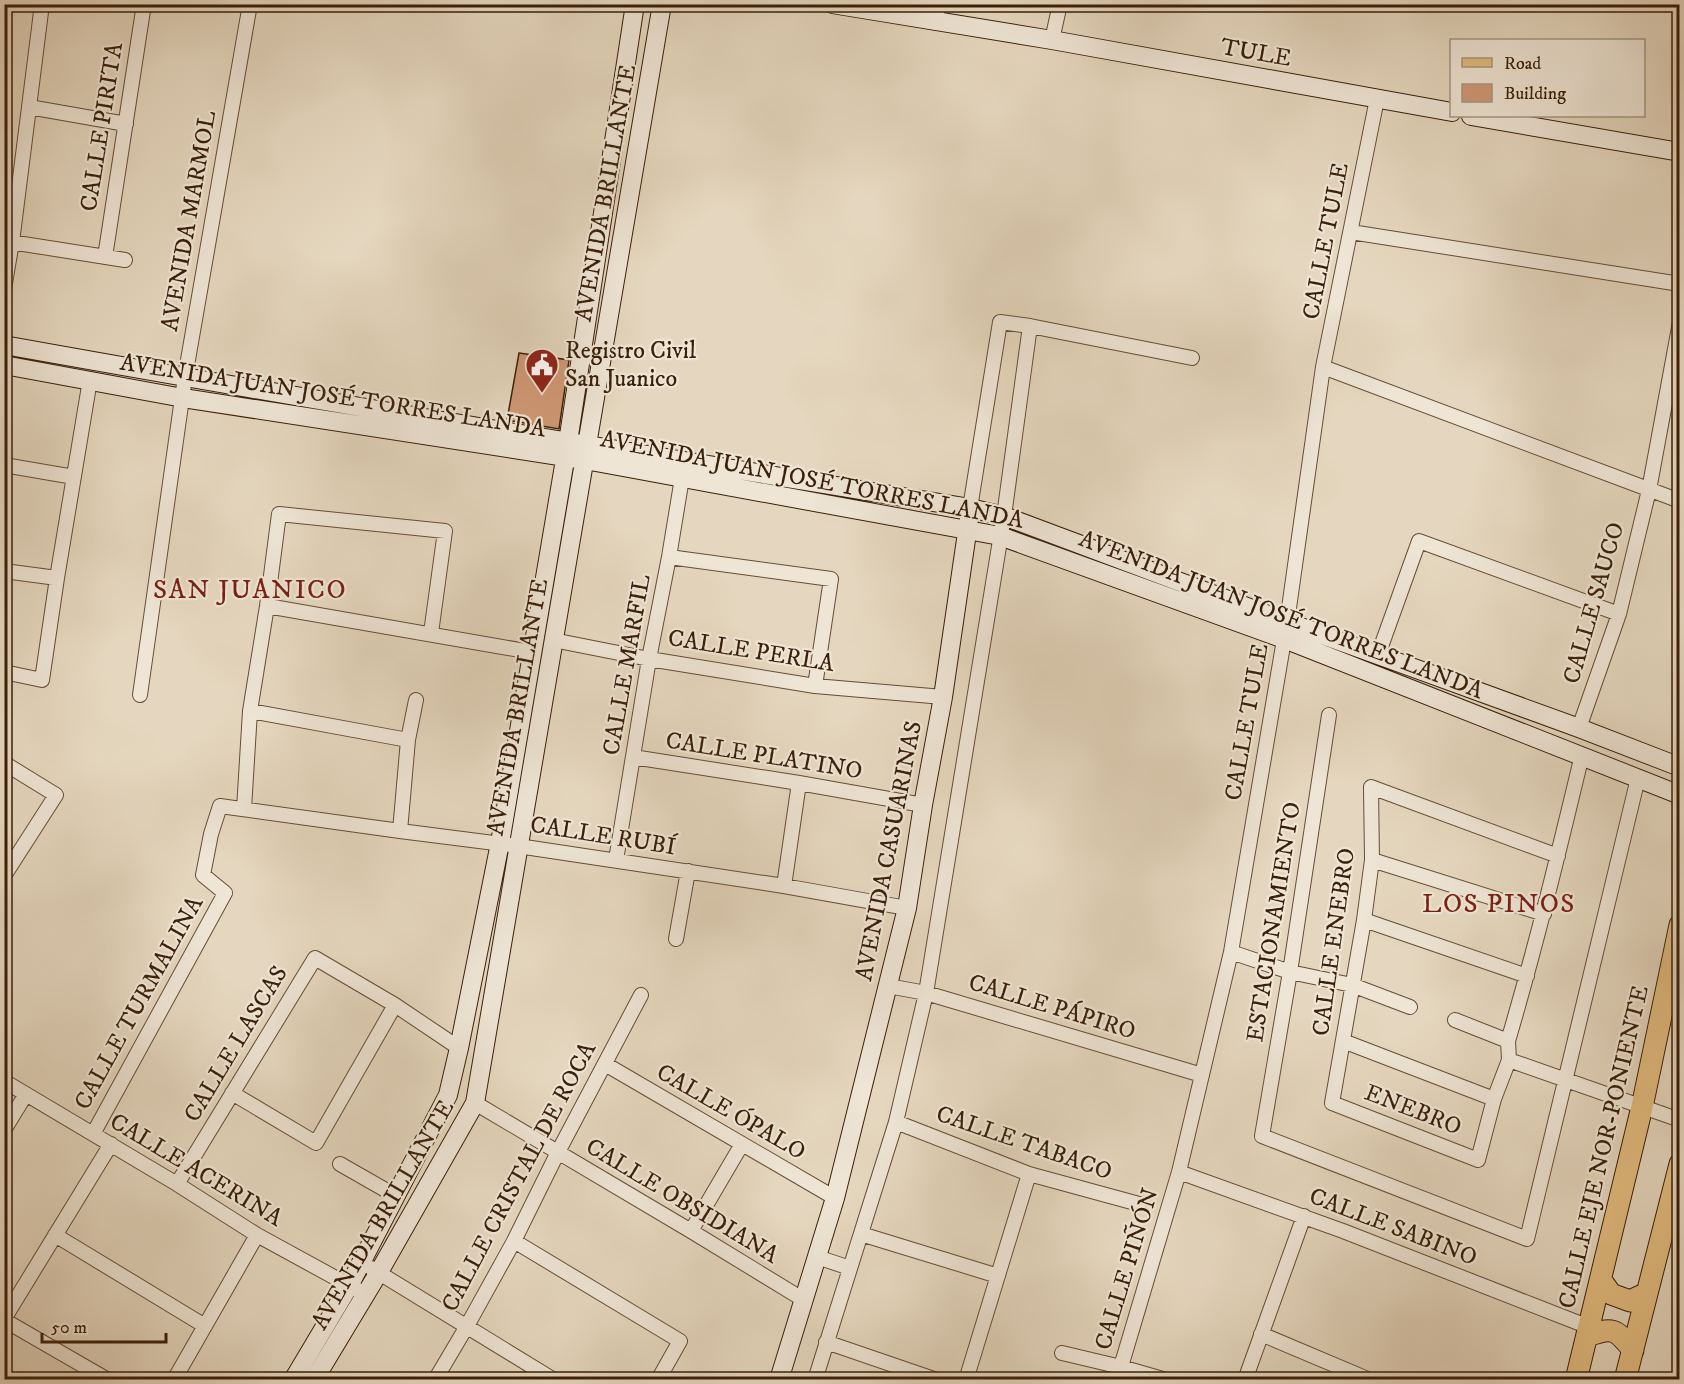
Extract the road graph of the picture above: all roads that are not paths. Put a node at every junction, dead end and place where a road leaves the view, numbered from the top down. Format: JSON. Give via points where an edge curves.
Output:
{"nodes":[{"id":1,"x":42,"y":4,"type":"edge"},
{"id":2,"x":144,"y":4,"type":"edge"},
{"id":3,"x":250,"y":4,"type":"edge"},
{"id":4,"x":635,"y":4,"type":"edge"},
{"id":5,"x":662,"y":4,"type":"edge"},
{"id":6,"x":832,"y":4,"type":"edge"},
{"id":7,"x":1060,"y":4,"type":"edge"},
{"id":8,"x":937,"y":14,"type":"edge"},
{"id":9,"x":1052,"y":40,"type":"junction"},
{"id":10,"x":1377,"y":99,"type":"junction"},
{"id":11,"x":29,"y":107,"type":"junction"},
{"id":12,"x":1450,"y":112,"type":"edge"},
{"id":13,"x":1477,"y":117,"type":"edge"},
{"id":14,"x":126,"y":124,"type":"junction"},
{"id":15,"x":1680,"y":152,"type":"edge"},
{"id":16,"x":1351,"y":232,"type":"junction"},
{"id":17,"x":8,"y":242,"type":"edge"},
{"id":18,"x":105,"y":257,"type":"junction"},
{"id":19,"x":125,"y":260,"type":"dead end"},
{"id":20,"x":1680,"y":284,"type":"edge"},
{"id":21,"x":4,"y":288,"type":"edge"},
{"id":22,"x":1680,"y":322,"type":"edge"},
{"id":23,"x":1030,"y":326,"type":"junction"},
{"id":24,"x":4,"y":345,"type":"edge"},
{"id":25,"x":1192,"y":358,"type":"dead end"},
{"id":26,"x":4,"y":365,"type":"edge"},
{"id":27,"x":1323,"y":367,"type":"junction"},
{"id":28,"x":185,"y":377,"type":"junction"},
{"id":29,"x":90,"y":380,"type":"junction"},
{"id":30,"x":183,"y":398,"type":"junction"},
{"id":31,"x":566,"y":450,"type":"junction"},
{"id":32,"x":586,"y":453,"type":"junction"},
{"id":33,"x":4,"y":465,"type":"edge"},
{"id":34,"x":74,"y":477,"type":"junction"},
{"id":35,"x":682,"y":478,"type":"junction"},
{"id":36,"x":1649,"y":490,"type":"junction"},
{"id":37,"x":1680,"y":501,"type":"edge"},
{"id":38,"x":970,"y":508,"type":"junction"},
{"id":39,"x":1004,"y":516,"type":"junction"},
{"id":40,"x":968,"y":530,"type":"junction"},
{"id":41,"x":1000,"y":536,"type":"junction"},
{"id":42,"x":669,"y":557,"type":"junction"},
{"id":43,"x":4,"y":571,"type":"edge"},
{"id":44,"x":57,"y":578,"type":"junction"},
{"id":45,"x":267,"y":606,"type":"junction"},
{"id":46,"x":1619,"y":614,"type":"junction"},
{"id":47,"x":1285,"y":630,"type":"junction"},
{"id":48,"x":431,"y":633,"type":"junction"},
{"id":49,"x":553,"y":640,"type":"junction"},
{"id":50,"x":531,"y":652,"type":"junction"},
{"id":51,"x":1378,"y":655,"type":"junction"},
{"id":52,"x":649,"y":658,"type":"junction"},
{"id":53,"x":4,"y":672,"type":"edge"},
{"id":54,"x":815,"y":686,"type":"junction"},
{"id":55,"x":140,"y":695,"type":"dead end"},
{"id":56,"x":943,"y":697,"type":"junction"},
{"id":57,"x":416,"y":699,"type":"dead end"},
{"id":58,"x":250,"y":711,"type":"junction"},
{"id":59,"x":1329,"y":715,"type":"dead end"},
{"id":60,"x":1579,"y":728,"type":"junction"},
{"id":61,"x":408,"y":740,"type":"junction"},
{"id":62,"x":1582,"y":755,"type":"junction"},
{"id":63,"x":633,"y":757,"type":"junction"},
{"id":64,"x":4,"y":763,"type":"edge"},
{"id":65,"x":1680,"y":767,"type":"edge"},
{"id":66,"x":1638,"y":778,"type":"junction"},
{"id":67,"x":799,"y":783,"type":"junction"},
{"id":68,"x":1680,"y":795,"type":"edge"},
{"id":69,"x":923,"y":806,"type":"junction"},
{"id":70,"x":244,"y":809,"type":"junction"},
{"id":71,"x":400,"y":831,"type":"junction"},
{"id":72,"x":500,"y":843,"type":"junction"},
{"id":73,"x":518,"y":846,"type":"junction"},
{"id":74,"x":1558,"y":856,"type":"junction"},
{"id":75,"x":616,"y":860,"type":"junction"},
{"id":76,"x":1372,"y":860,"type":"junction"},
{"id":77,"x":688,"y":872,"type":"junction"},
{"id":78,"x":4,"y":876,"type":"edge"},
{"id":79,"x":784,"y":886,"type":"junction"},
{"id":80,"x":225,"y":893,"type":"joint"},
{"id":81,"x":907,"y":908,"type":"junction"},
{"id":82,"x":1544,"y":914,"type":"junction"},
{"id":83,"x":1364,"y":920,"type":"junction"},
{"id":84,"x":1680,"y":925,"type":"edge"},
{"id":85,"x":676,"y":939,"type":"dead end"},
{"id":86,"x":1231,"y":952,"type":"junction"},
{"id":87,"x":1290,"y":972,"type":"junction"},
{"id":88,"x":1527,"y":976,"type":"junction"},
{"id":89,"x":1352,"y":985,"type":"junction"},
{"id":90,"x":888,"y":986,"type":"junction"},
{"id":91,"x":926,"y":993,"type":"junction"},
{"id":92,"x":642,"y":994,"type":"dead end"},
{"id":93,"x":395,"y":1005,"type":"junction"},
{"id":94,"x":1410,"y":1007,"type":"dead end"},
{"id":95,"x":1455,"y":1020,"type":"dead end"},
{"id":96,"x":1343,"y":1041,"type":"junction"},
{"id":97,"x":1508,"y":1041,"type":"junction"},
{"id":98,"x":459,"y":1048,"type":"junction"},
{"id":99,"x":1509,"y":1060,"type":"junction"},
{"id":100,"x":605,"y":1064,"type":"junction"},
{"id":101,"x":1202,"y":1075,"type":"junction"},
{"id":102,"x":4,"y":1081,"type":"edge"},
{"id":103,"x":1565,"y":1081,"type":"junction"},
{"id":104,"x":232,"y":1093,"type":"junction"},
{"id":105,"x":26,"y":1094,"type":"junction"},
{"id":106,"x":1494,"y":1099,"type":"junction"},
{"id":107,"x":475,"y":1103,"type":"junction"},
{"id":108,"x":1332,"y":1103,"type":"joint"},
{"id":109,"x":1642,"y":1107,"type":"junction"},
{"id":110,"x":1680,"y":1120,"type":"edge"},
{"id":111,"x":896,"y":1122,"type":"junction"},
{"id":112,"x":4,"y":1130,"type":"edge"},
{"id":113,"x":93,"y":1134,"type":"junction"},
{"id":114,"x":111,"y":1144,"type":"junction"},
{"id":115,"x":742,"y":1144,"type":"junction"},
{"id":116,"x":558,"y":1152,"type":"junction"},
{"id":117,"x":340,"y":1164,"type":"dead end"},
{"id":118,"x":1680,"y":1164,"type":"edge"},
{"id":119,"x":1179,"y":1172,"type":"junction"},
{"id":120,"x":1029,"y":1174,"type":"junction"},
{"id":121,"x":177,"y":1184,"type":"junction"},
{"id":122,"x":396,"y":1196,"type":"junction"},
{"id":123,"x":835,"y":1198,"type":"junction"},
{"id":124,"x":1138,"y":1204,"type":"dead end"},
{"id":125,"x":1304,"y":1216,"type":"junction"},
{"id":126,"x":691,"y":1231,"type":"junction"},
{"id":127,"x":861,"y":1234,"type":"junction"},
{"id":128,"x":257,"y":1235,"type":"junction"},
{"id":129,"x":55,"y":1236,"type":"junction"},
{"id":130,"x":514,"y":1240,"type":"junction"},
{"id":131,"x":817,"y":1257,"type":"junction"},
{"id":132,"x":361,"y":1262,"type":"junction"},
{"id":133,"x":850,"y":1268,"type":"junction"},
{"id":134,"x":379,"y":1272,"type":"junction"},
{"id":135,"x":998,"y":1276,"type":"junction"},
{"id":136,"x":1600,"y":1280,"type":"junction"},
{"id":137,"x":349,"y":1286,"type":"junction"},
{"id":138,"x":1647,"y":1293,"type":"junction"},
{"id":139,"x":366,"y":1294,"type":"junction"},
{"id":140,"x":804,"y":1300,"type":"junction"},
{"id":141,"x":4,"y":1320,"type":"edge"},
{"id":142,"x":205,"y":1326,"type":"junction"},
{"id":143,"x":467,"y":1326,"type":"junction"},
{"id":144,"x":1588,"y":1331,"type":"junction"},
{"id":145,"x":1261,"y":1334,"type":"junction"},
{"id":146,"x":826,"y":1342,"type":"junction"},
{"id":147,"x":1633,"y":1350,"type":"junction"},
{"id":148,"x":1062,"y":1353,"type":"dead end"},
{"id":149,"x":1119,"y":1373,"type":"edge"},
{"id":150,"x":1631,"y":1378,"type":"edge"},
{"id":151,"x":108,"y":1380,"type":"edge"},
{"id":152,"x":174,"y":1380,"type":"edge"},
{"id":153,"x":293,"y":1380,"type":"edge"},
{"id":154,"x":314,"y":1380,"type":"edge"},
{"id":155,"x":435,"y":1380,"type":"edge"},
{"id":156,"x":554,"y":1380,"type":"edge"},
{"id":157,"x":658,"y":1380,"type":"edge"},
{"id":158,"x":779,"y":1380,"type":"edge"},
{"id":159,"x":814,"y":1380,"type":"edge"},
{"id":160,"x":937,"y":1380,"type":"edge"},
{"id":161,"x":966,"y":1380,"type":"edge"},
{"id":162,"x":1166,"y":1380,"type":"edge"},
{"id":163,"x":1245,"y":1380,"type":"edge"},
{"id":164,"x":1370,"y":1380,"type":"edge"},
{"id":165,"x":1576,"y":1380,"type":"edge"}],
"edges":[{"from":1,"to":11,"type":"street"},
{"from":2,"to":14,"type":"street","name":"CALLE PIRITA"},
{"from":3,"to":28,"type":"street","name":"AVENIDA MARMOL"},
{"from":4,"to":31,"type":"main road","name":"AVENIDA BRILLANTE"},
{"from":5,"to":32,"type":"main road","name":"AVENIDA BRILLANTE"},
{"from":6,"to":8,"type":"main road","name":"TULE"},
{"from":7,"to":9,"type":"street"},
{"from":8,"to":9,"type":"main road","name":"TULE"},
{"from":9,"to":10,"type":"main road","name":"TULE"},
{"from":10,"to":12,"type":"main road","name":"TULE"},
{"from":10,"to":16,"type":"street","name":"CALLE TULE"},
{"from":11,"to":14,"type":"street"},
{"from":11,"to":17,"type":"street"},
{"from":13,"to":15,"type":"main road"},
{"from":14,"to":18,"type":"street","name":"CALLE PIRITA"},
{"from":16,"to":20,"type":"street"},
{"from":16,"to":27,"type":"street","name":"CALLE TULE"},
{"from":17,"to":18,"type":"street"},
{"from":17,"to":21,"type":"street"},
{"from":18,"to":19,"type":"street"},
{"from":22,"to":36,"type":"street","name":"CALLE SAUCO"},
{"from":23,"to":25,"type":"street"},
{"from":23,"to":38,"type":"street","name":"AVENIDA CASUARINAS","via":[[1000,322]]},
{"from":23,"to":39,"type":"street"},
{"from":24,"to":28,"type":"main road","name":"AVENIDA JUAN JOSÉ TORRES LANDA"},
{"from":26,"to":29,"type":"main road","name":"AVENIDA JUAN JOSÉ TORRES LANDA"},
{"from":27,"to":36,"type":"street"},
{"from":27,"to":47,"type":"street","name":"CALLE TULE"},
{"from":28,"to":30,"type":"street","name":"AVENIDA MARMOL"},
{"from":28,"to":31,"type":"main road","name":"AVENIDA JUAN JOSÉ TORRES LANDA"},
{"from":29,"to":30,"type":"main road","name":"AVENIDA JUAN JOSÉ TORRES LANDA"},
{"from":29,"to":34,"type":"street"},
{"from":30,"to":31,"type":"main road","name":"AVENIDA JUAN JOSÉ TORRES LANDA"},
{"from":30,"to":55,"type":"street","name":"AVENIDA MARMOL"},
{"from":31,"to":32,"type":"main road","name":"AVENIDA JUAN JOSÉ TORRES LANDA"},
{"from":31,"to":50,"type":"main road","name":"AVENIDA BRILLANTE"},
{"from":32,"to":35,"type":"main road","name":"AVENIDA JUAN JOSÉ TORRES LANDA"},
{"from":32,"to":38,"type":"main road","name":"AVENIDA JUAN JOSÉ TORRES LANDA"},
{"from":32,"to":49,"type":"main road","name":"AVENIDA BRILLANTE"},
{"from":33,"to":34,"type":"street"},
{"from":34,"to":44,"type":"street"},
{"from":35,"to":40,"type":"main road","name":"AVENIDA JUAN JOSÉ TORRES LANDA"},
{"from":35,"to":42,"type":"street","name":"CALLE MARFIL"},
{"from":36,"to":37,"type":"street"},
{"from":36,"to":46,"type":"street","name":"CALLE SAUCO"},
{"from":38,"to":39,"type":"main road","name":"AVENIDA JUAN JOSÉ TORRES LANDA"},
{"from":38,"to":40,"type":"main road","name":"AVENIDA CASUARINAS"},
{"from":39,"to":41,"type":"street"},
{"from":39,"to":47,"type":"main road","name":"AVENIDA JUAN JOSÉ TORRES LANDA"},
{"from":40,"to":41,"type":"main road","name":"AVENIDA JUAN JOSÉ TORRES LANDA"},
{"from":40,"to":56,"type":"main road","name":"AVENIDA CASUARINAS"},
{"from":41,"to":47,"type":"main road","name":"AVENIDA JUAN JOSÉ TORRES LANDA"},
{"from":41,"to":91,"type":"street"},
{"from":42,"to":52,"type":"street","name":"CALLE MARFIL"},
{"from":42,"to":54,"type":"street","via":[[831,579]]},
{"from":43,"to":44,"type":"street"},
{"from":44,"to":53,"type":"street","via":[[42,680]]},
{"from":45,"to":48,"type":"street"},
{"from":45,"to":48,"type":"street","via":[[279,514],[445,531]]},
{"from":45,"to":58,"type":"street"},
{"from":46,"to":51,"type":"street","via":[[1419,541]]},
{"from":46,"to":60,"type":"street","name":"CALLE SAUCO"},
{"from":47,"to":51,"type":"main road","name":"AVENIDA JUAN JOSÉ TORRES LANDA"},
{"from":47,"to":62,"type":"main road","name":"AVENIDA JUAN JOSÉ TORRES LANDA"},
{"from":47,"to":86,"type":"street","name":"CALLE TULE"},
{"from":48,"to":50,"type":"street"},
{"from":49,"to":52,"type":"street","name":"CALLE PERLA"},
{"from":49,"to":73,"type":"main road","name":"AVENIDA BRILLANTE"},
{"from":50,"to":72,"type":"main road","name":"AVENIDA BRILLANTE"},
{"from":51,"to":60,"type":"main road","name":"AVENIDA JUAN JOSÉ TORRES LANDA"},
{"from":52,"to":54,"type":"street","name":"CALLE PERLA"},
{"from":52,"to":63,"type":"street","name":"CALLE MARFIL"},
{"from":54,"to":56,"type":"street","name":"CALLE PERLA"},
{"from":56,"to":69,"type":"main road","name":"AVENIDA CASUARINAS"},
{"from":57,"to":61,"type":"street"},
{"from":58,"to":61,"type":"street"},
{"from":58,"to":70,"type":"street"},
{"from":59,"to":87,"type":"street","name":"ESTACIONAMIENTO"},
{"from":60,"to":65,"type":"main road","name":"AVENIDA JUAN JOSÉ TORRES LANDA"},
{"from":61,"to":71,"type":"street"},
{"from":62,"to":66,"type":"main road","name":"AVENIDA JUAN JOSÉ TORRES LANDA"},
{"from":62,"to":74,"type":"street"},
{"from":63,"to":67,"type":"street","name":"CALLE PLATINO"},
{"from":63,"to":75,"type":"street","name":"CALLE MARFIL"},
{"from":64,"to":78,"type":"street","via":[[56,795]]},
{"from":66,"to":68,"type":"main road","name":"AVENIDA JUAN JOSÉ TORRES LANDA"},
{"from":66,"to":103,"type":"street"},
{"from":67,"to":69,"type":"street","name":"CALLE PLATINO"},
{"from":67,"to":79,"type":"street"},
{"from":69,"to":81,"type":"main road","name":"AVENIDA CASUARINAS"},
{"from":70,"to":71,"type":"street","name":"CALLE RUBÍ"},
{"from":70,"to":80,"type":"street","name":"CALLE RUBÍ","via":[[220,806],[211,834],[203,875]]},
{"from":71,"to":72,"type":"street","name":"CALLE RUBÍ"},
{"from":72,"to":73,"type":"street","name":"CALLE RUBÍ"},
{"from":72,"to":98,"type":"main road","name":"AVENIDA BRILLANTE"},
{"from":73,"to":75,"type":"street","name":"CALLE RUBÍ"},
{"from":73,"to":107,"type":"main road","name":"AVENIDA BRILLANTE"},
{"from":74,"to":76,"type":"street","name":"CALLE ENEBRO","via":[[1371,787]]},
{"from":74,"to":82,"type":"street"},
{"from":75,"to":77,"type":"street","name":"CALLE RUBÍ"},
{"from":76,"to":82,"type":"street"},
{"from":76,"to":83,"type":"street","name":"CALLE ENEBRO"},
{"from":77,"to":79,"type":"street","name":"CALLE RUBÍ"},
{"from":77,"to":85,"type":"street"},
{"from":79,"to":81,"type":"street","name":"CALLE RUBÍ"},
{"from":80,"to":113,"type":"street","name":"CALLE TURMALINA"},
{"from":81,"to":90,"type":"main road","name":"AVENIDA CASUARINAS"},
{"from":82,"to":88,"type":"street"},
{"from":83,"to":88,"type":"street"},
{"from":83,"to":89,"type":"street","name":"CALLE ENEBRO"},
{"from":84,"to":109,"type":"main road","name":"CALLE EJE NOR-PONIENTE"},
{"from":86,"to":87,"type":"street"},
{"from":86,"to":101,"type":"street","name":"CALLE TULE"},
{"from":87,"to":89,"type":"street"},
{"from":87,"to":103,"type":"street","name":"ESTACIONAMIENTO","via":[[1262,1136],[1527,1239]]},
{"from":88,"to":97,"type":"street"},
{"from":89,"to":94,"type":"street"},
{"from":89,"to":96,"type":"street","name":"CALLE ENEBRO"},
{"from":90,"to":91,"type":"street","name":"CALLE PÁPIRO"},
{"from":90,"to":123,"type":"main road","name":"AVENIDA CASUARINAS"},
{"from":91,"to":101,"type":"street","name":"CALLE PÁPIRO"},
{"from":91,"to":111,"type":"street"},
{"from":92,"to":100,"type":"street","name":"CALLE CRISTAL DE ROCA"},
{"from":93,"to":98,"type":"street"},
{"from":93,"to":104,"type":"street","name":"CALLE LASCAS","via":[[315,958]]},
{"from":93,"to":104,"type":"street","via":[[316,1143]]},
{"from":95,"to":97,"type":"street"},
{"from":96,"to":106,"type":"street"},
{"from":96,"to":108,"type":"street","name":"CALLE ENEBRO"},
{"from":97,"to":99,"type":"street"},
{"from":98,"to":122,"type":"main road","name":"AVENIDA BRILLANTE","via":[[448,1095]]},
{"from":99,"to":103,"type":"street"},
{"from":99,"to":106,"type":"street"},
{"from":100,"to":115,"type":"street","name":"CALLE ÓPALO"},
{"from":100,"to":116,"type":"street","name":"CALLE CRISTAL DE ROCA"},
{"from":101,"to":119,"type":"street","name":"CALLE TULE"},
{"from":102,"to":105,"type":"street","name":"CALLE ACERINA"},
{"from":103,"to":109,"type":"street"},
{"from":104,"to":121,"type":"street","name":"CALLE LASCAS"},
{"from":105,"to":112,"type":"street"},
{"from":105,"to":113,"type":"street","name":"CALLE ACERINA"},
{"from":106,"to":108,"type":"street","name":"ENEBRO","via":[[1478,1160]]},
{"from":107,"to":116,"type":"street","name":"CALLE OBSIDIANA"},
{"from":107,"to":134,"type":"main road","name":"AVENIDA BRILLANTE"},
{"from":109,"to":110,"type":"street"},
{"from":109,"to":136,"type":"main road","name":"CALLE EJE NOR-PONIENTE"},
{"from":111,"to":120,"type":"street","name":"CALLE TABACO"},
{"from":111,"to":127,"type":"street"},
{"from":113,"to":114,"type":"street","name":"CALLE ACERINA"},
{"from":114,"to":121,"type":"street","name":"CALLE ACERINA"},
{"from":114,"to":129,"type":"street","name":"CALLE TURMALINA"},
{"from":115,"to":123,"type":"street","name":"CALLE ÓPALO"},
{"from":115,"to":126,"type":"street"},
{"from":116,"to":126,"type":"street","name":"CALLE OBSIDIANA"},
{"from":116,"to":130,"type":"street","name":"CALLE CRISTAL DE ROCA"},
{"from":117,"to":122,"type":"street"},
{"from":118,"to":138,"type":"main road"},
{"from":119,"to":125,"type":"street","name":"CALLE SABINO"},
{"from":119,"to":149,"type":"street","name":"CALLE PIÑÓN"},
{"from":120,"to":124,"type":"street","name":"CALLE TABACO"},
{"from":120,"to":135,"type":"street"},
{"from":121,"to":128,"type":"street","name":"CALLE ACERINA"},
{"from":122,"to":132,"type":"main road","name":"AVENIDA BRILLANTE"},
{"from":123,"to":131,"type":"main road","name":"AVENIDA CASUARINAS"},
{"from":125,"to":144,"type":"street","name":"CALLE SABINO"},
{"from":125,"to":145,"type":"street"},
{"from":126,"to":140,"type":"street","name":"CALLE OBSIDIANA"},
{"from":127,"to":133,"type":"street"},
{"from":127,"to":135,"type":"street"},
{"from":128,"to":137,"type":"street","name":"CALLE ACERINA"},
{"from":128,"to":142,"type":"street"},
{"from":129,"to":141,"type":"street","name":"CALLE TURMALINA"},
{"from":129,"to":142,"type":"street"},
{"from":130,"to":143,"type":"street","name":"CALLE CRISTAL DE ROCA"},
{"from":130,"to":157,"type":"street","via":[[680,1341]]},
{"from":131,"to":133,"type":"street"},
{"from":131,"to":140,"type":"main road","name":"AVENIDA CASUARINAS"},
{"from":132,"to":134,"type":"street"},
{"from":132,"to":137,"type":"main road","name":"AVENIDA BRILLANTE"},
{"from":133,"to":146,"type":"street"},
{"from":134,"to":139,"type":"main road","name":"AVENIDA BRILLANTE"},
{"from":134,"to":143,"type":"street"},
{"from":135,"to":161,"type":"street"},
{"from":136,"to":138,"type":"main road","via":[[1611,1294],[1630,1301]]},
{"from":136,"to":144,"type":"main road","name":"CALLE EJE NOR-PONIENTE"},
{"from":137,"to":139,"type":"street","name":"CALLE ACERINA"},
{"from":137,"to":153,"type":"main road","name":"AVENIDA BRILLANTE"},
{"from":138,"to":147,"type":"main road"},
{"from":139,"to":154,"type":"main road","name":"AVENIDA BRILLANTE"},
{"from":140,"to":158,"type":"main road","name":"AVENIDA CASUARINAS"},
{"from":141,"to":151,"type":"street"},
{"from":142,"to":152,"type":"street"},
{"from":143,"to":155,"type":"street","name":"CALLE CRISTAL DE ROCA"},
{"from":143,"to":156,"type":"street"},
{"from":144,"to":147,"type":"main road","via":[[1607,1329],[1620,1334]]},
{"from":144,"to":165,"type":"main road","name":"CALLE EJE NOR-PONIENTE"},
{"from":145,"to":163,"type":"street"},
{"from":145,"to":164,"type":"street"},
{"from":146,"to":159,"type":"street"},
{"from":146,"to":160,"type":"street"},
{"from":147,"to":150,"type":"main road"},
{"from":148,"to":149,"type":"street"},
{"from":149,"to":162,"type":"street"}]}
